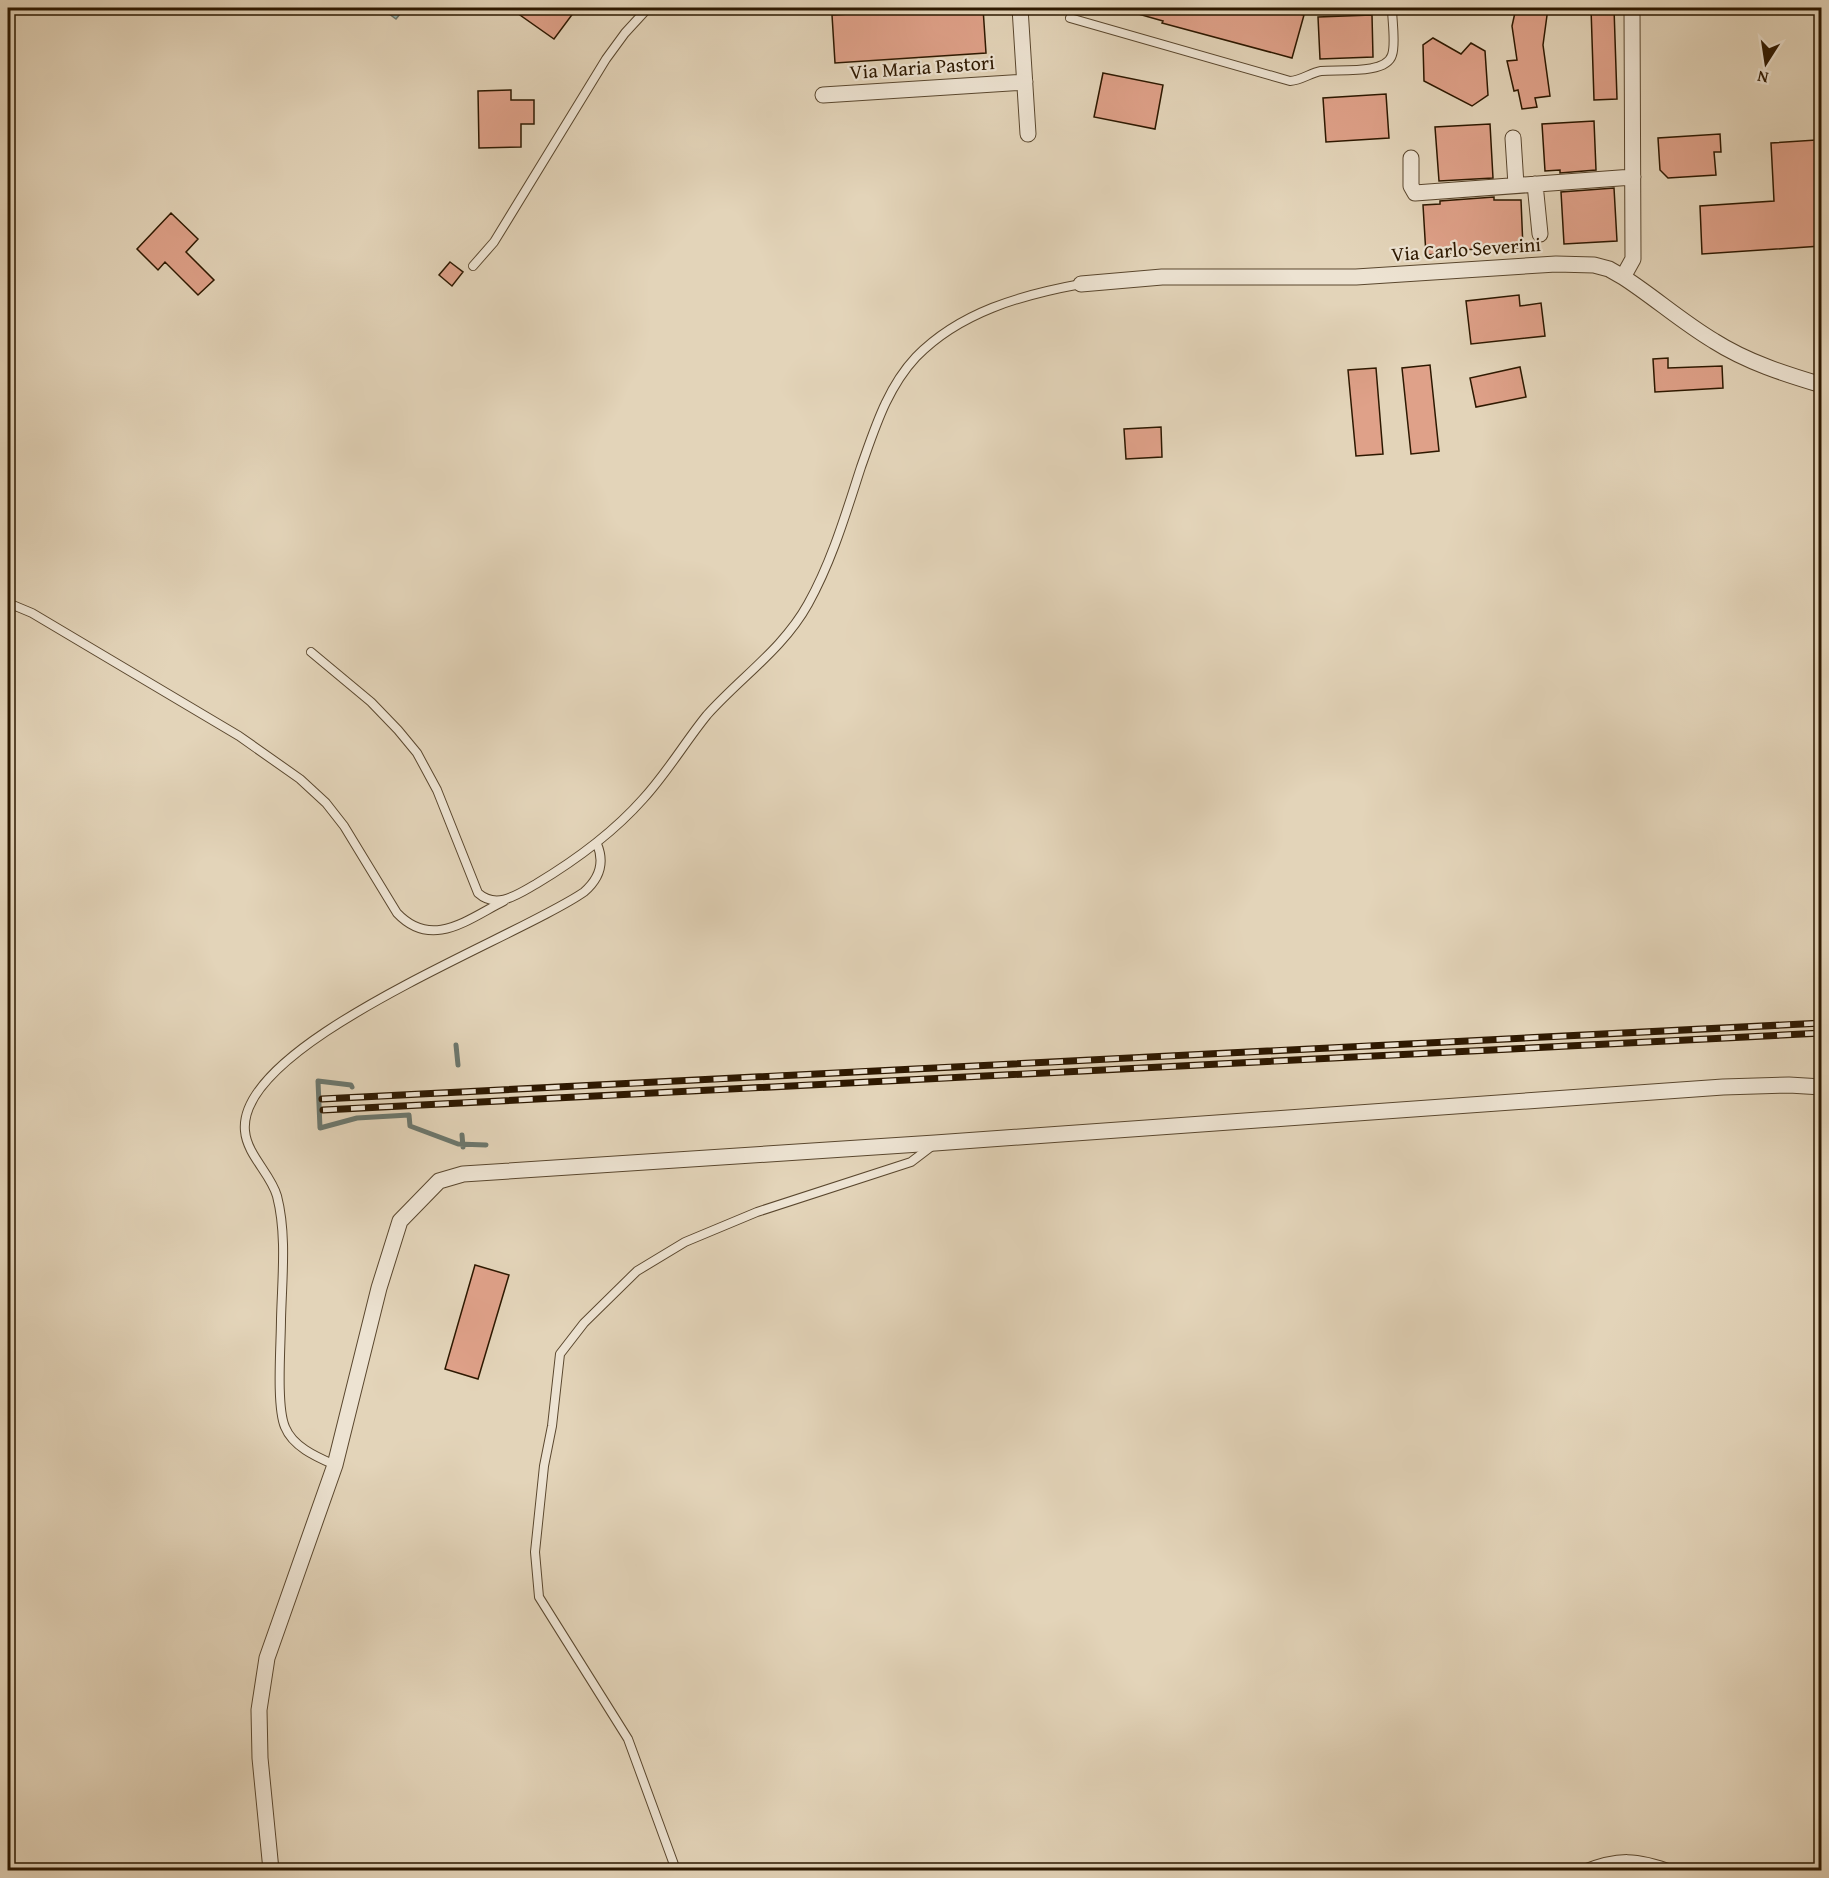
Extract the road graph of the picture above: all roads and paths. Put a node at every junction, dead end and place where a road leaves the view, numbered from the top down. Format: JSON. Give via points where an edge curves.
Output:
{"nodes":[{"id":1,"x":648,"y":8,"type":"edge"},
{"id":2,"x":1020,"y":8,"type":"edge"},
{"id":3,"x":1392,"y":8,"type":"edge"},
{"id":4,"x":1632,"y":8,"type":"edge"},
{"id":5,"x":1070,"y":18,"type":"dead end"},
{"id":6,"x":1025,"y":82,"type":"junction"},
{"id":7,"x":823,"y":95,"type":"dead end"},
{"id":8,"x":1028,"y":134,"type":"dead end"},
{"id":9,"x":1513,"y":138,"type":"dead end"},
{"id":10,"x":1411,"y":158,"type":"dead end"},
{"id":11,"x":1633,"y":177,"type":"junction"},
{"id":12,"x":1535,"y":184,"type":"junction"},
{"id":13,"x":1516,"y":185,"type":"junction"},
{"id":14,"x":1540,"y":234,"type":"dead end"},
{"id":15,"x":473,"y":266,"type":"dead end"},
{"id":16,"x":1623,"y":277,"type":"junction"},
{"id":17,"x":1081,"y":284,"type":"joint"},
{"id":18,"x":1821,"y":385,"type":"edge"},
{"id":19,"x":8,"y":603,"type":"edge"},
{"id":20,"x":311,"y":652,"type":"dead end"},
{"id":21,"x":597,"y":844,"type":"junction"},
{"id":22,"x":508,"y":899,"type":"junction"},
{"id":23,"x":1821,"y":1087,"type":"edge"},
{"id":24,"x":935,"y":1143,"type":"junction"},
{"id":25,"x":335,"y":1465,"type":"junction"},
{"id":26,"x":271,"y":1870,"type":"edge"},
{"id":27,"x":675,"y":1870,"type":"edge"},
{"id":28,"x":1581,"y":1870,"type":"edge"},
{"id":29,"x":1674,"y":1870,"type":"edge"}],
"edges":[{"from":1,"to":15,"type":"lane","via":[[606,59],[494,242]]},
{"from":2,"to":6,"type":"street"},
{"from":3,"to":5,"type":"lane","via":[[1393,53],[1388,62],[1369,69],[1320,71],[1290,81]]},
{"from":4,"to":11,"type":"street"},
{"from":6,"to":7,"type":"street","name":"Via Maria Pastori"},
{"from":6,"to":8,"type":"street"},
{"from":9,"to":13,"type":"street"},
{"from":10,"to":13,"type":"street","via":[[1411,186],[1415,193]]},
{"from":11,"to":12,"type":"street"},
{"from":11,"to":16,"type":"street","via":[[1633,259]]},
{"from":12,"to":13,"type":"street"},
{"from":12,"to":14,"type":"street"},
{"from":16,"to":17,"type":"street","name":"Via Carlo Severini","via":[[1594,265],[1556,264],[1356,277],[1162,277]]},
{"from":16,"to":18,"type":"street","name":"Via Carlo Severini","via":[[1731,351]]},
{"from":17,"to":21,"type":"lane","via":[[987,309],[940,337],[915,358],[882,410],[828,561],[800,618],[767,658],[708,715],[644,798]]},
{"from":19,"to":22,"type":"lane","via":[[32,613],[239,736],[300,779],[340,820],[397,913],[408,923],[443,931]]},
{"from":20,"to":22,"type":"lane","via":[[371,702],[409,742],[437,790],[478,893],[491,900]]},
{"from":21,"to":22,"type":"lane"},
{"from":21,"to":25,"type":"lane","via":[[601,868],[584,892],[320,1035],[279,1066],[247,1110],[245,1132],[277,1195],[282,1237],[280,1366],[285,1428],[300,1446]]},
{"from":23,"to":24,"type":"street","via":[[1723,1087]]},
{"from":24,"to":25,"type":"street","via":[[463,1174],[439,1181],[400,1221],[379,1288]]},
{"from":24,"to":27,"type":"lane","via":[[911,1162],[757,1212],[685,1242],[637,1271],[584,1323],[560,1354],[535,1552],[539,1598],[628,1739]]},
{"from":25,"to":26,"type":"street","via":[[267,1658],[259,1719]]},
{"from":28,"to":29,"type":"lane","via":[[1606,1860],[1636,1859]]}]}
